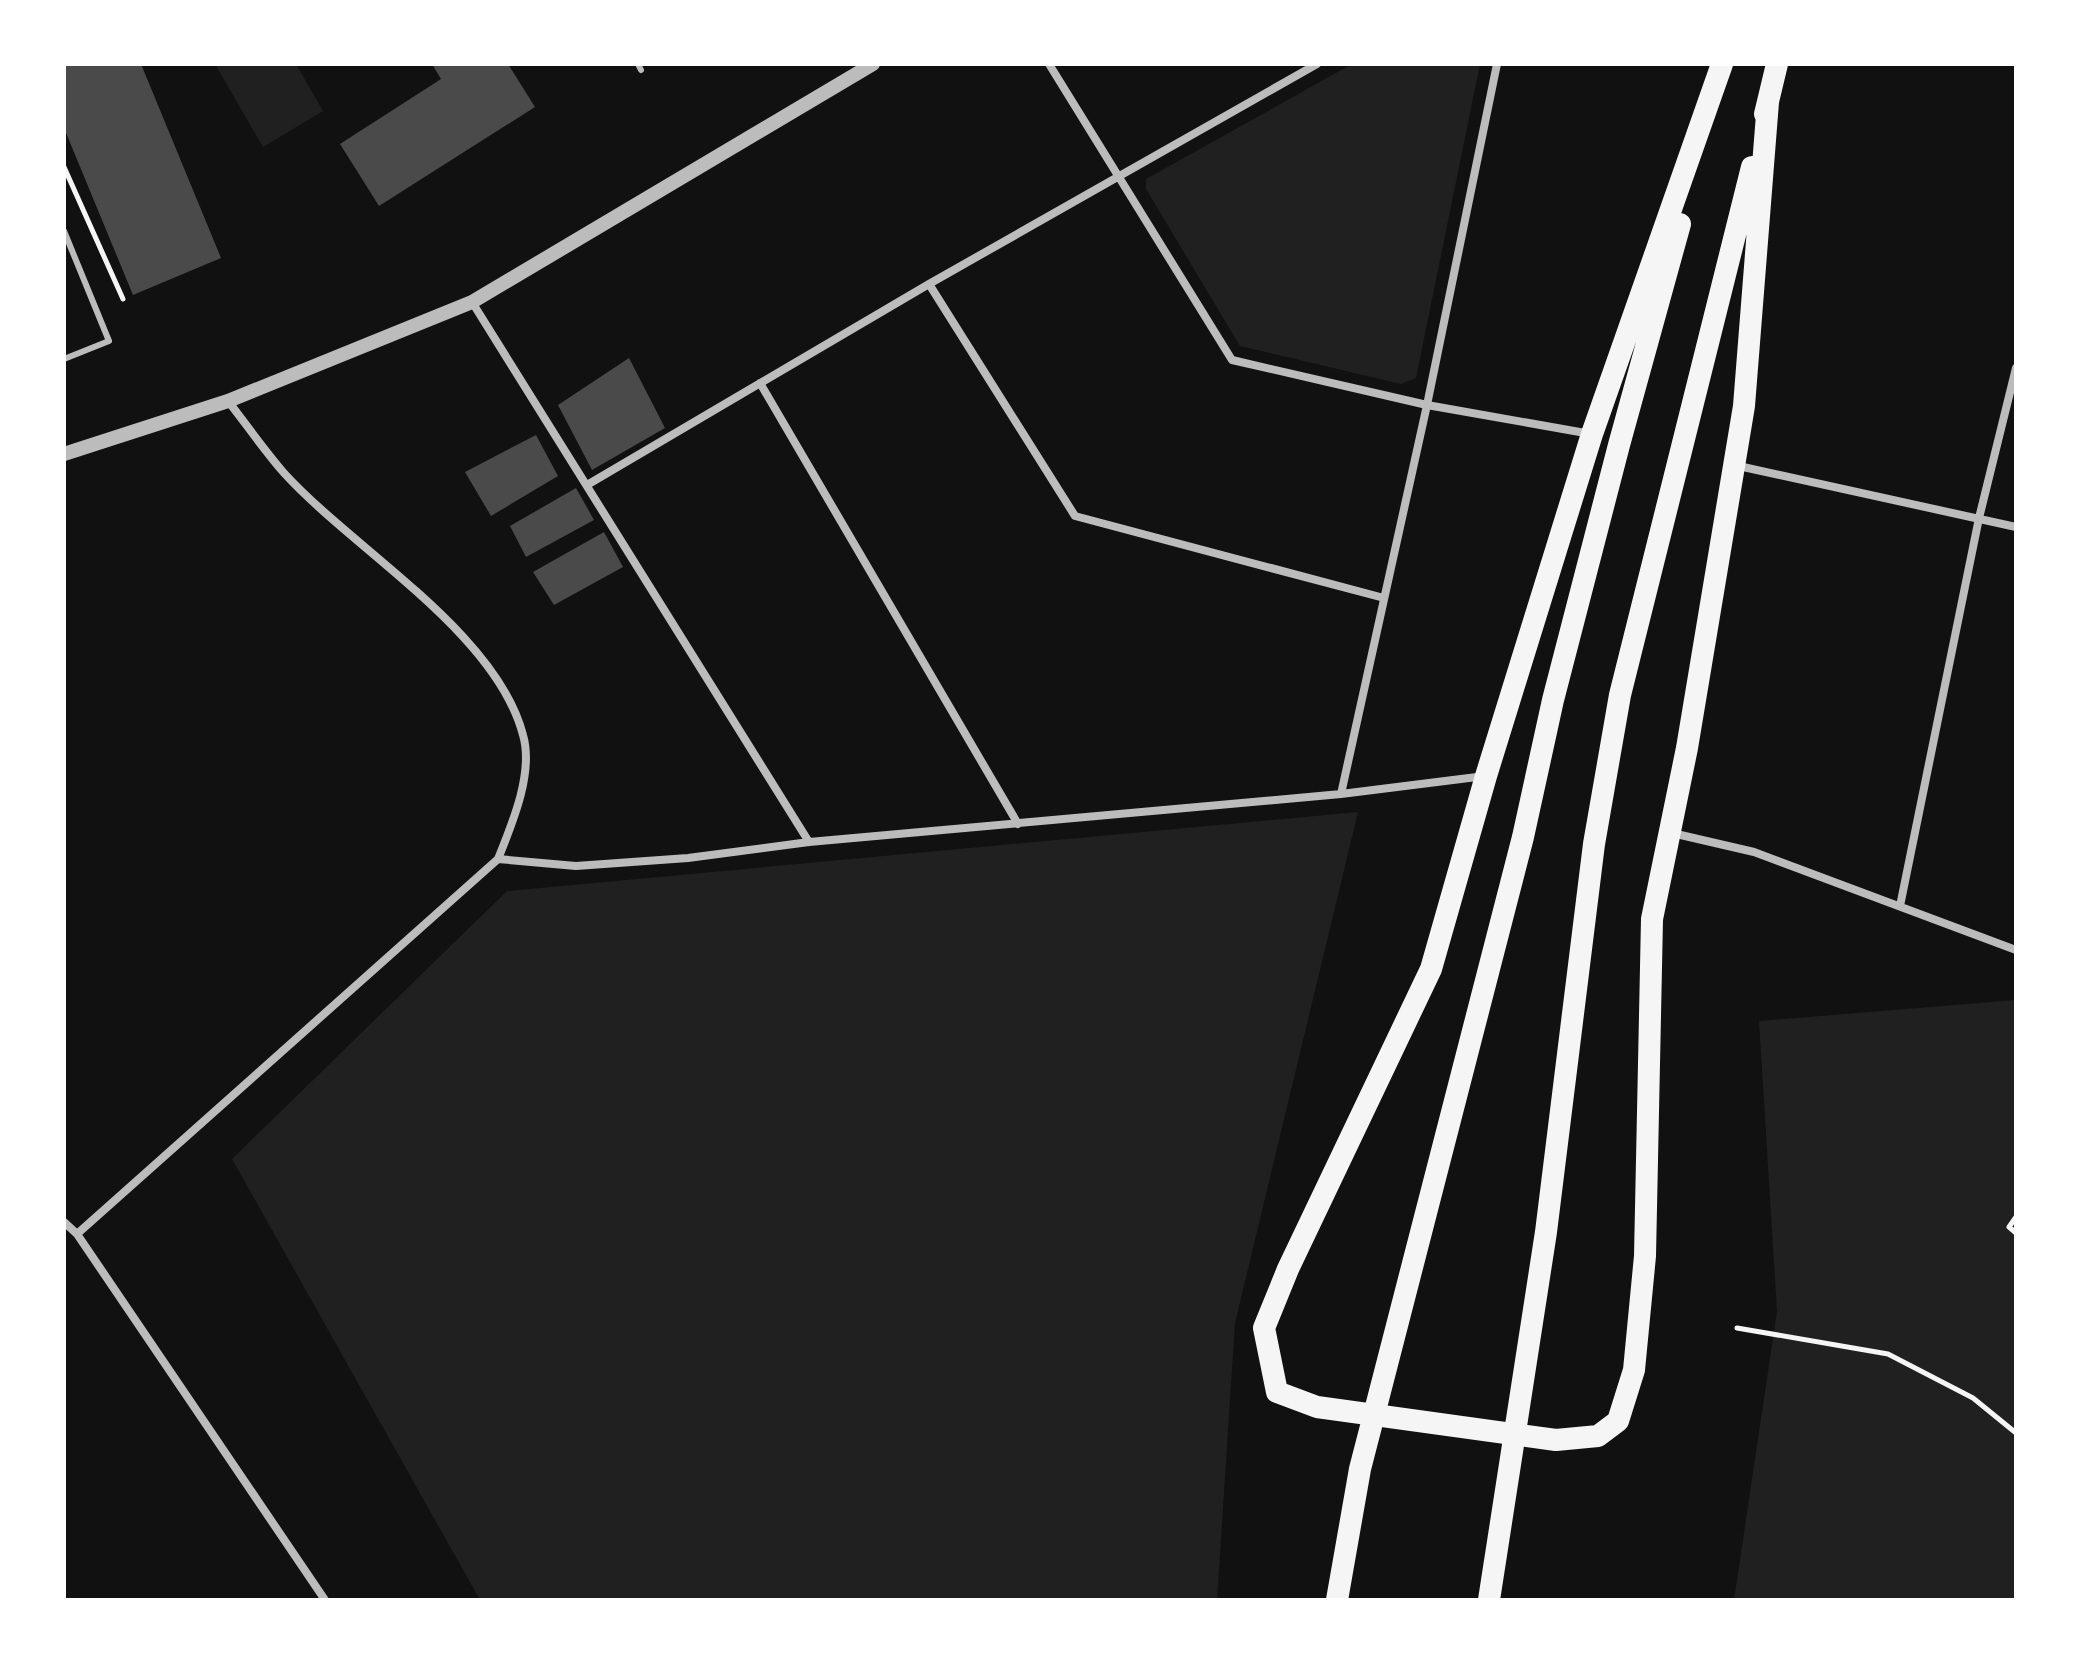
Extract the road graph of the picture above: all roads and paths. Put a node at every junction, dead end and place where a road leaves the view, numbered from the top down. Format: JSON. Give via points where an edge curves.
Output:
{"nodes":[{"id":1,"x":873,"y":64,"type":"edge"},
{"id":2,"x":1049,"y":64,"type":"edge"},
{"id":3,"x":1317,"y":64,"type":"edge"},
{"id":4,"x":1497,"y":64,"type":"edge"},
{"id":5,"x":1723,"y":64,"type":"edge"},
{"id":6,"x":1777,"y":64,"type":"edge"},
{"id":7,"x":1768,"y":102,"type":"junction"},
{"id":8,"x":64,"y":167,"type":"edge"},
{"id":9,"x":1118,"y":176,"type":"junction"},
{"id":10,"x":64,"y":231,"type":"edge"},
{"id":11,"x":929,"y":284,"type":"junction"},
{"id":12,"x":123,"y":299,"type":"dead end"},
{"id":13,"x":472,"y":302,"type":"junction"},
{"id":14,"x":64,"y":359,"type":"edge"},
{"id":15,"x":2016,"y":368,"type":"edge"},
{"id":16,"x":760,"y":383,"type":"junction"},
{"id":17,"x":228,"y":401,"type":"junction"},
{"id":18,"x":1427,"y":405,"type":"junction"},
{"id":19,"x":1592,"y":434,"type":"junction"},
{"id":20,"x":64,"y":454,"type":"edge"},
{"id":21,"x":1734,"y":465,"type":"junction"},
{"id":22,"x":587,"y":485,"type":"junction"},
{"id":23,"x":1979,"y":518,"type":"junction"},
{"id":24,"x":2016,"y":527,"type":"edge"},
{"id":25,"x":1384,"y":598,"type":"junction"},
{"id":26,"x":1486,"y":776,"type":"junction"},
{"id":27,"x":1341,"y":794,"type":"junction"},
{"id":28,"x":1018,"y":824,"type":"junction"},
{"id":29,"x":1667,"y":832,"type":"junction"},
{"id":30,"x":809,"y":842,"type":"junction"},
{"id":31,"x":498,"y":859,"type":"junction"},
{"id":32,"x":1900,"y":906,"type":"junction"},
{"id":33,"x":2016,"y":950,"type":"edge"},
{"id":34,"x":2016,"y":1217,"type":"edge"},
{"id":35,"x":64,"y":1222,"type":"edge"},
{"id":36,"x":2016,"y":1233,"type":"edge"},
{"id":37,"x":77,"y":1234,"type":"junction"},
{"id":38,"x":1737,"y":1328,"type":"dead end"},
{"id":39,"x":2016,"y":1433,"type":"edge"},
{"id":40,"x":325,"y":1600,"type":"edge"},
{"id":41,"x":1337,"y":1600,"type":"edge"},
{"id":42,"x":1489,"y":1600,"type":"edge"}],
"edges":[{"from":1,"to":13,"type":"street"},
{"from":2,"to":9,"type":"street"},
{"from":3,"to":9,"type":"street"},
{"from":4,"to":18,"type":"street"},
{"from":5,"to":19,"type":"highway"},
{"from":5,"to":41,"type":"highway","via":[[1553,700],[1523,837],[1360,1469]]},
{"from":6,"to":7,"type":"highway"},
{"from":7,"to":21,"type":"highway","via":[[1744,406]]},
{"from":7,"to":42,"type":"highway","via":[[1620,695],[1594,844],[1546,1232]]},
{"from":8,"to":12,"type":"path"},
{"from":9,"to":11,"type":"street"},
{"from":9,"to":18,"type":"street","via":[[1232,360]]},
{"from":10,"to":14,"type":"lane","via":[[109,341]]},
{"from":11,"to":16,"type":"street"},
{"from":11,"to":25,"type":"street","via":[[1075,516]]},
{"from":13,"to":17,"type":"street"},
{"from":13,"to":22,"type":"street"},
{"from":15,"to":23,"type":"street"},
{"from":16,"to":22,"type":"street"},
{"from":16,"to":28,"type":"street"},
{"from":17,"to":20,"type":"street"},
{"from":17,"to":31,"type":"street","via":[[285,474],[407,583],[497,675],[524,737],[521,801]]},
{"from":18,"to":19,"type":"street"},
{"from":18,"to":25,"type":"street"},
{"from":19,"to":26,"type":"highway"},
{"from":21,"to":23,"type":"street"},
{"from":21,"to":29,"type":"highway","via":[[1687,748]]},
{"from":22,"to":30,"type":"street"},
{"from":23,"to":24,"type":"street"},
{"from":23,"to":32,"type":"street"},
{"from":25,"to":27,"type":"street"},
{"from":26,"to":27,"type":"street"},
{"from":26,"to":29,"type":"highway","via":[[1431,969],[1264,1328],[1277,1392],[1317,1407],[1556,1440],[1598,1436],[1618,1421],[1634,1370],[1645,1256],[1652,919]]},
{"from":27,"to":28,"type":"street"},
{"from":28,"to":30,"type":"street"},
{"from":29,"to":32,"type":"street","via":[[1754,852]]},
{"from":30,"to":31,"type":"street","via":[[576,866]]},
{"from":31,"to":37,"type":"street"},
{"from":32,"to":33,"type":"street"},
{"from":34,"to":36,"type":"path","via":[[2009,1227]]},
{"from":35,"to":37,"type":"street"},
{"from":37,"to":40,"type":"street"},
{"from":38,"to":39,"type":"path","via":[[1888,1354],[1973,1398]]}]}
